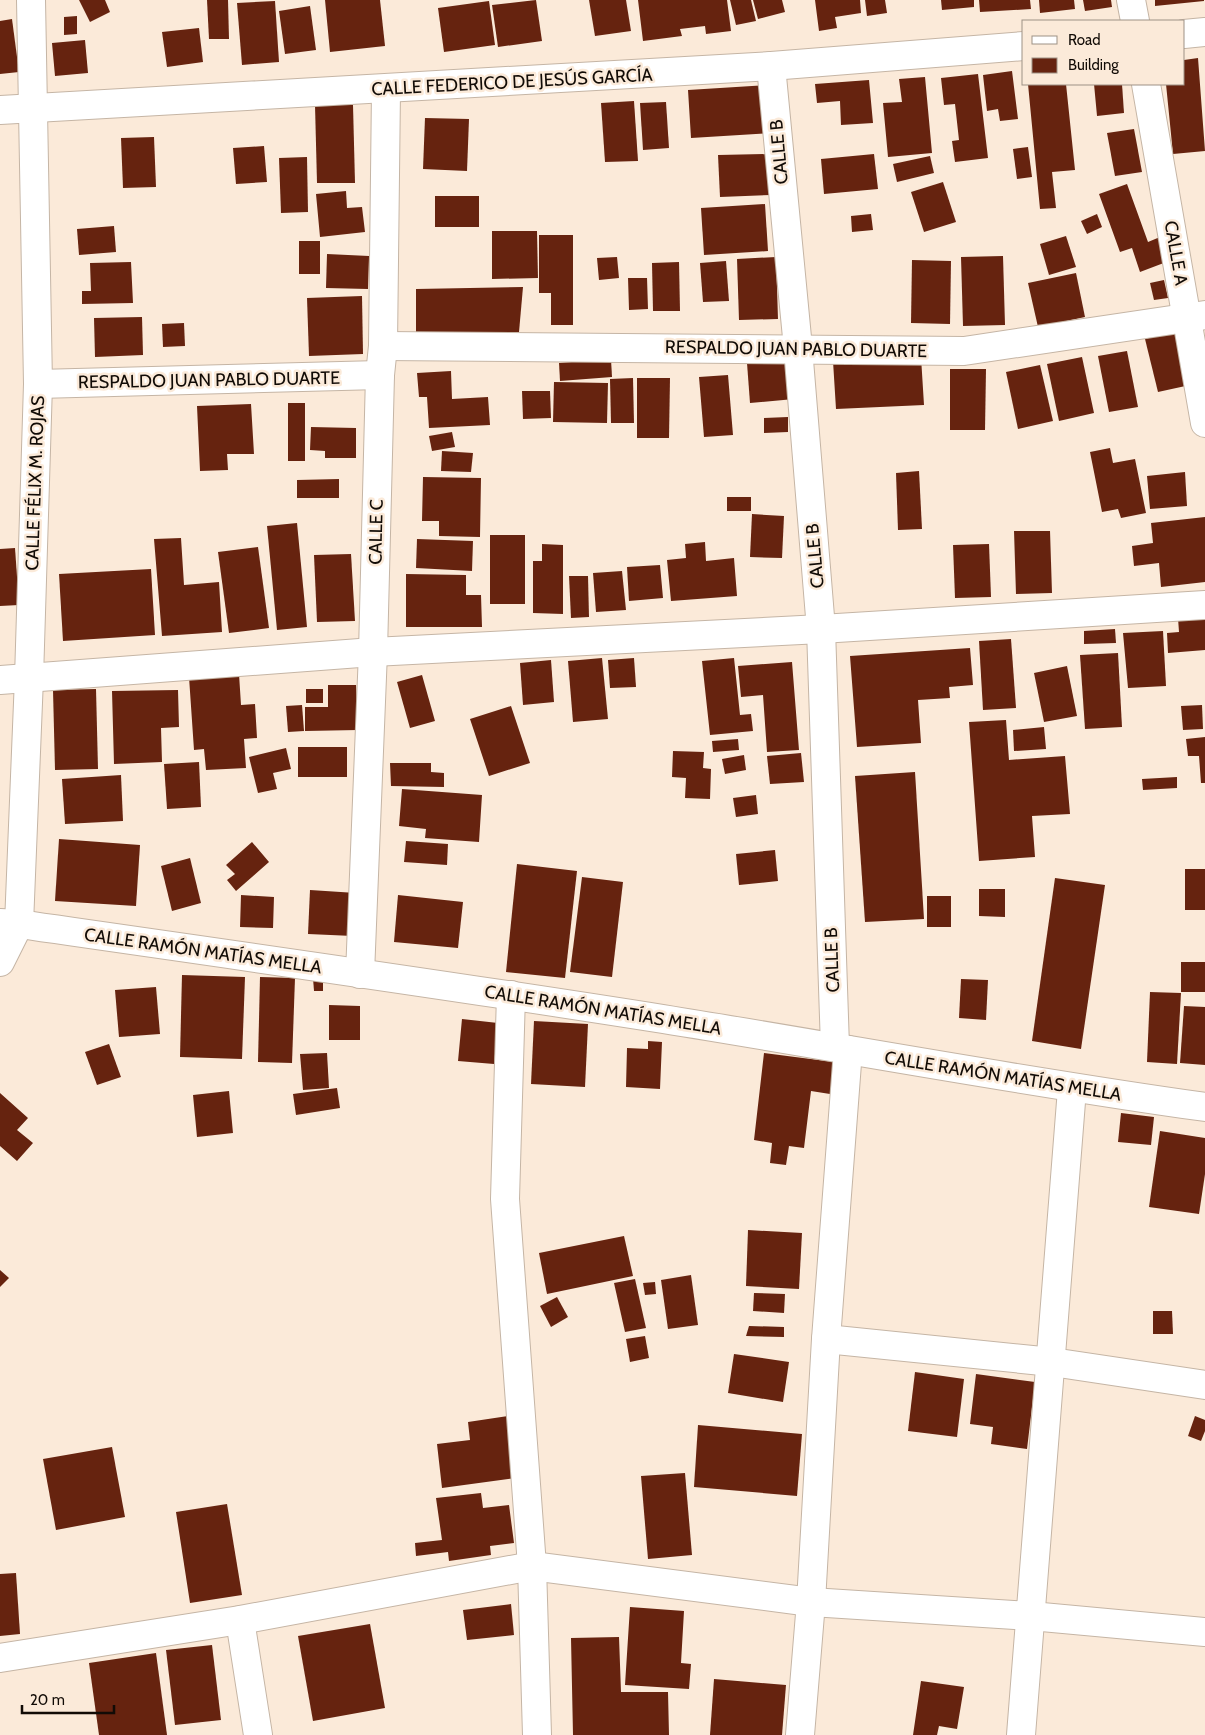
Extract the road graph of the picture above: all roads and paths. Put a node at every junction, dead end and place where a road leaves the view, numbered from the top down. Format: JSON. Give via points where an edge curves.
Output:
{"nodes":[{"id":1,"x":31,"y":0,"type":"edge"},
{"id":2,"x":1131,"y":0,"type":"edge"},
{"id":3,"x":1135,"y":20,"type":"edge"},
{"id":4,"x":1205,"y":32,"type":"edge"},
{"id":5,"x":1185,"y":34,"type":"edge"},
{"id":6,"x":1022,"y":46,"type":"edge"},
{"id":7,"x":771,"y":66,"type":"junction"},
{"id":8,"x":1146,"y":85,"type":"edge"},
{"id":9,"x":386,"y":90,"type":"junction"},
{"id":10,"x":34,"y":108,"type":"junction"},
{"id":11,"x":0,"y":110,"type":"edge"},
{"id":12,"x":1196,"y":316,"type":"edge"},
{"id":13,"x":383,"y":346,"type":"junction"},
{"id":14,"x":798,"y":348,"type":"junction"},
{"id":15,"x":380,"y":375,"type":"junction"},
{"id":16,"x":38,"y":384,"type":"junction"},
{"id":17,"x":1205,"y":423,"type":"edge"},
{"id":18,"x":1205,"y":605,"type":"edge"},
{"id":19,"x":820,"y":629,"type":"junction"},
{"id":20,"x":373,"y":652,"type":"junction"},
{"id":21,"x":29,"y":678,"type":"junction"},
{"id":22,"x":0,"y":680,"type":"edge"},
{"id":23,"x":9,"y":923,"type":"edge"},
{"id":24,"x":0,"y":962,"type":"edge"},
{"id":25,"x":360,"y":974,"type":"junction"},
{"id":26,"x":511,"y":995,"type":"junction"},
{"id":27,"x":842,"y":1048,"type":"junction"},
{"id":28,"x":1072,"y":1089,"type":"junction"},
{"id":29,"x":1205,"y":1107,"type":"edge"},
{"id":30,"x":826,"y":1339,"type":"junction"},
{"id":31,"x":1052,"y":1362,"type":"junction"},
{"id":32,"x":1205,"y":1385,"type":"edge"},
{"id":33,"x":532,"y":1566,"type":"junction"},
{"id":34,"x":811,"y":1602,"type":"junction"},
{"id":35,"x":1031,"y":1616,"type":"junction"},
{"id":36,"x":240,"y":1620,"type":"junction"},
{"id":37,"x":1205,"y":1632,"type":"edge"},
{"id":38,"x":0,"y":1658,"type":"edge"},
{"id":39,"x":258,"y":1735,"type":"edge"},
{"id":40,"x":537,"y":1735,"type":"edge"},
{"id":41,"x":800,"y":1735,"type":"edge"},
{"id":42,"x":1021,"y":1735,"type":"edge"}],
"edges":[{"from":1,"to":10,"type":"street","name":"CALLE FÉLIX M. ROJAS"},
{"from":2,"to":3,"type":"street"},
{"from":4,"to":5,"type":"street"},
{"from":6,"to":7,"type":"street","name":"CALLE FEDERICO DE JESÚS GARCÍA"},
{"from":7,"to":9,"type":"street","name":"CALLE FEDERICO DE JESÚS GARCÍA"},
{"from":7,"to":14,"type":"street","name":"CALLE B"},
{"from":8,"to":12,"type":"street","name":"CALLE A"},
{"from":9,"to":10,"type":"street","name":"CALLE FEDERICO DE JESÚS GARCÍA"},
{"from":9,"to":13,"type":"street","name":"CALLE C"},
{"from":10,"to":11,"type":"street","name":"CALLE FEDERICO DE JESÚS GARCÍA"},
{"from":10,"to":16,"type":"street","name":"CALLE FÉLIX M. ROJAS"},
{"from":12,"to":14,"type":"street","name":"RESPALDO JUAN PABLO DUARTE","via":[[964,351]]},
{"from":12,"to":17,"type":"street","name":"CALLE A"},
{"from":13,"to":14,"type":"street","name":"RESPALDO JUAN PABLO DUARTE"},
{"from":13,"to":15,"type":"street","name":"CALLE C"},
{"from":14,"to":19,"type":"street","name":"CALLE B"},
{"from":15,"to":16,"type":"street","name":"RESPALDO JUAN PABLO DUARTE"},
{"from":15,"to":20,"type":"street","name":"CALLE C"},
{"from":16,"to":21,"type":"street","name":"CALLE FÉLIX M. ROJAS"},
{"from":18,"to":19,"type":"street"},
{"from":19,"to":20,"type":"street"},
{"from":19,"to":27,"type":"street","name":"CALLE B"},
{"from":20,"to":21,"type":"street"},
{"from":20,"to":25,"type":"street","name":"CALLE C"},
{"from":21,"to":22,"type":"street"},
{"from":21,"to":23,"type":"street","name":"CALLE FÉLIX M. ROJAS"},
{"from":23,"to":24,"type":"street","name":"CALLE FÉLIX M. ROJAS"},
{"from":23,"to":25,"type":"street","name":"CALLE RAMÓN MATÍAS MELLA"},
{"from":25,"to":26,"type":"street","name":"CALLE RAMÓN MATÍAS MELLA"},
{"from":26,"to":27,"type":"street","name":"CALLE RAMÓN MATÍAS MELLA"},
{"from":26,"to":33,"type":"street","via":[[504,1199]]},
{"from":27,"to":28,"type":"street","name":"CALLE RAMÓN MATÍAS MELLA"},
{"from":27,"to":30,"type":"street","name":"CALLE B"},
{"from":28,"to":29,"type":"street","name":"CALLE RAMÓN MATÍAS MELLA"},
{"from":28,"to":31,"type":"street"},
{"from":30,"to":31,"type":"street"},
{"from":30,"to":34,"type":"street","name":"CALLE B"},
{"from":31,"to":32,"type":"street"},
{"from":31,"to":35,"type":"street"},
{"from":33,"to":34,"type":"street"},
{"from":33,"to":36,"type":"street"},
{"from":33,"to":40,"type":"street"},
{"from":34,"to":35,"type":"street"},
{"from":34,"to":41,"type":"street","name":"CALLE B"},
{"from":35,"to":37,"type":"street"},
{"from":35,"to":42,"type":"street"},
{"from":36,"to":38,"type":"street"},
{"from":36,"to":39,"type":"street"}]}
